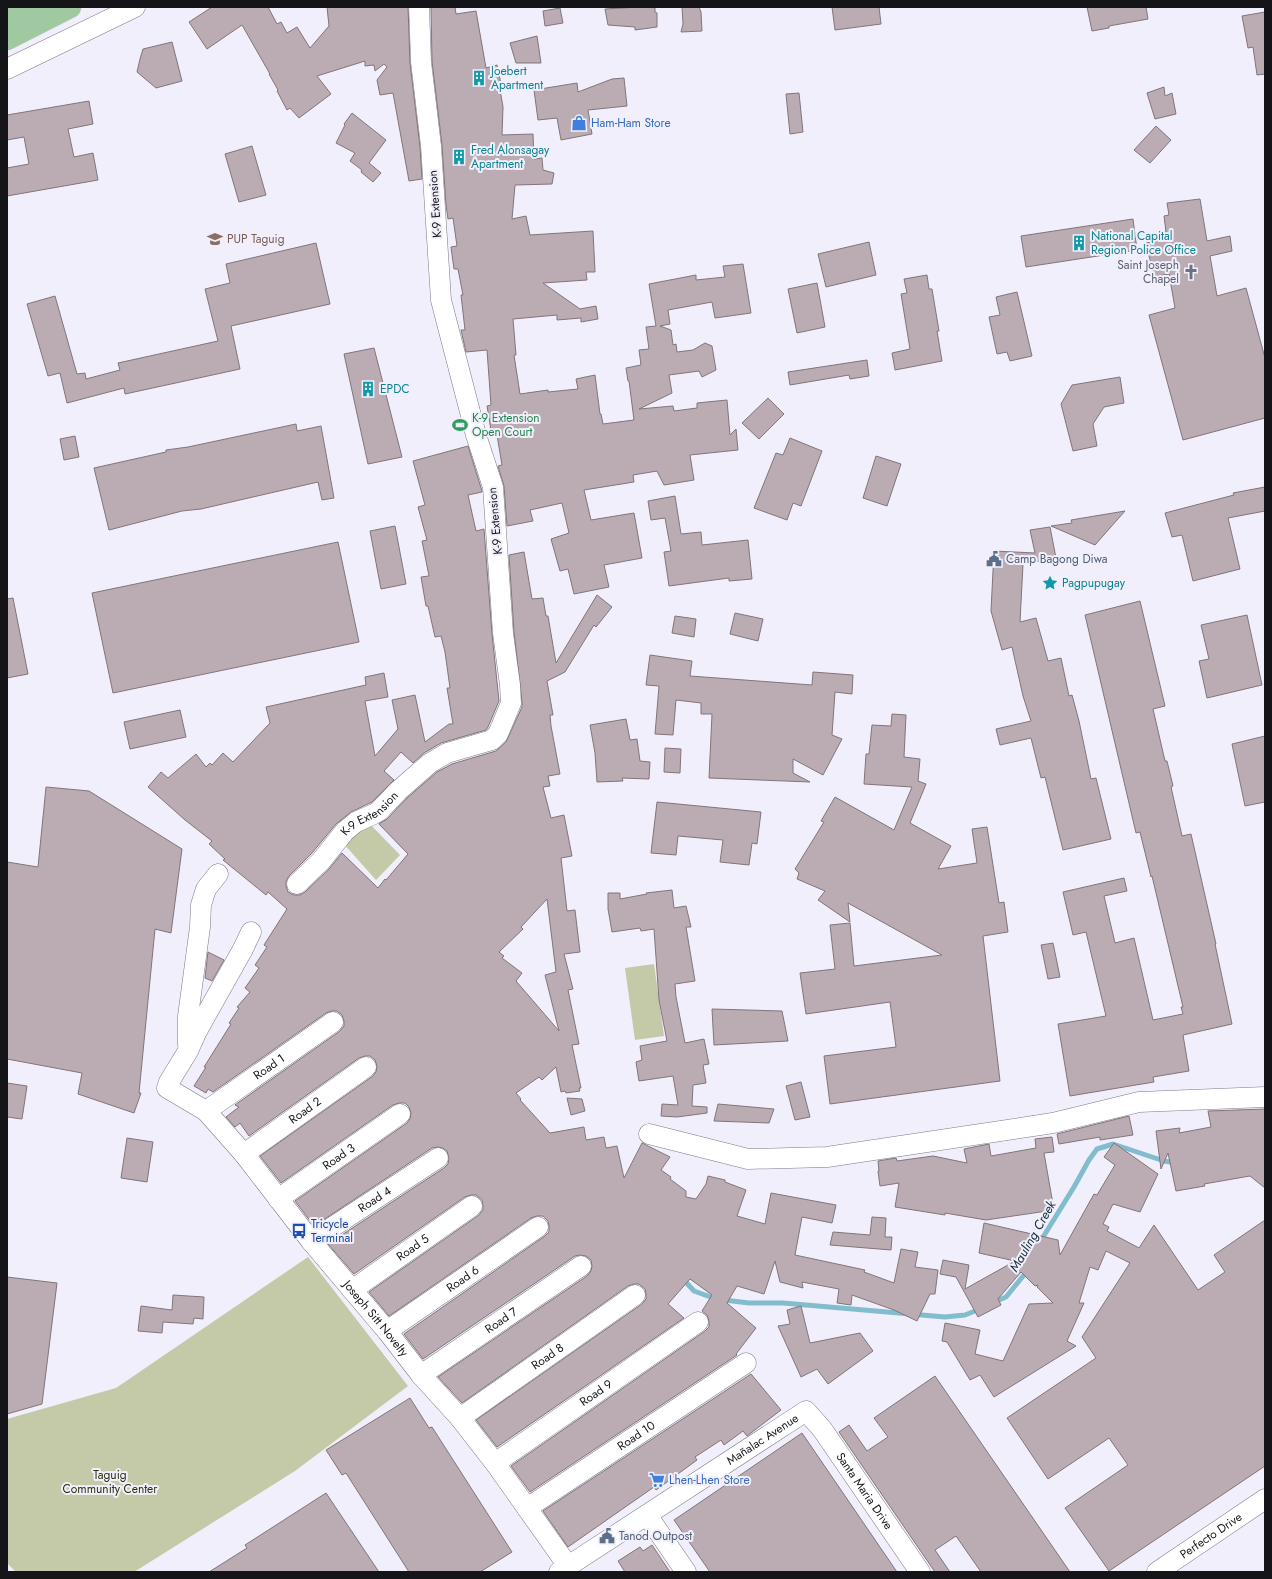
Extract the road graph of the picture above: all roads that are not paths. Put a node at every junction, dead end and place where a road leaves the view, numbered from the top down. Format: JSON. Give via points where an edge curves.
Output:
{"nodes":[{"id":1,"x":32,"y":7,"type":"edge"},
{"id":2,"x":70,"y":7,"type":"edge"},
{"id":3,"x":135,"y":7,"type":"edge"},
{"id":4,"x":419,"y":7,"type":"edge"},
{"id":5,"x":7,"y":19,"type":"edge"},
{"id":6,"x":7,"y":39,"type":"edge"},
{"id":7,"x":7,"y":69,"type":"edge"},
{"id":8,"x":218,"y":874,"type":"dead end"},
{"id":9,"x":297,"y":884,"type":"dead end"},
{"id":10,"x":251,"y":932,"type":"dead end"},
{"id":11,"x":332,"y":1022,"type":"dead end"},
{"id":12,"x":188,"y":1051,"type":"junction"},
{"id":13,"x":366,"y":1067,"type":"dead end"},
{"id":14,"x":1265,"y":1097,"type":"edge"},
{"id":15,"x":206,"y":1111,"type":"junction"},
{"id":16,"x":400,"y":1114,"type":"dead end"},
{"id":17,"x":649,"y":1134,"type":"dead end"},
{"id":18,"x":244,"y":1154,"type":"junction"},
{"id":19,"x":438,"y":1158,"type":"dead end"},
{"id":20,"x":278,"y":1199,"type":"junction"},
{"id":21,"x":472,"y":1206,"type":"dead end"},
{"id":22,"x":538,"y":1228,"type":"dead end"},
{"id":23,"x":311,"y":1241,"type":"junction"},
{"id":24,"x":581,"y":1266,"type":"dead end"},
{"id":25,"x":352,"y":1290,"type":"junction"},
{"id":26,"x":635,"y":1295,"type":"dead end"},
{"id":27,"x":698,"y":1322,"type":"dead end"},
{"id":28,"x":387,"y":1331,"type":"junction"},
{"id":29,"x":746,"y":1363,"type":"dead end"},
{"id":30,"x":421,"y":1376,"type":"junction"},
{"id":31,"x":806,"y":1411,"type":"joint"},
{"id":32,"x":460,"y":1418,"type":"junction"},
{"id":33,"x":495,"y":1463,"type":"junction"},
{"id":34,"x":1265,"y":1498,"type":"edge"},
{"id":35,"x":527,"y":1508,"type":"junction"},
{"id":36,"x":647,"y":1515,"type":"junction"},
{"id":37,"x":564,"y":1569,"type":"edge"},
{"id":38,"x":686,"y":1572,"type":"edge"},
{"id":39,"x":920,"y":1572,"type":"edge"},
{"id":40,"x":1157,"y":1572,"type":"edge"}],
"edges":[{"from":1,"to":5,"type":"main road"},
{"from":2,"to":6,"type":"main road"},
{"from":3,"to":7,"type":"street"},
{"from":4,"to":9,"type":"street","name":"K-9 Extension","via":[[421,62],[431,146],[441,300],[476,435],[493,487],[503,633],[511,703],[498,734],[492,740],[447,753],[430,763],[398,790],[379,811],[356,822],[345,831],[321,861]]},
{"from":8,"to":12,"type":"street","via":[[206,889],[200,905],[200,927],[188,1016]]},
{"from":10,"to":12,"type":"street"},
{"from":11,"to":15,"type":"street","name":"Road 1"},
{"from":12,"to":15,"type":"street","name":"Joseph Sitt Novelty","via":[[167,1088]]},
{"from":13,"to":18,"type":"street","name":"Road 2"},
{"from":14,"to":17,"type":"street","via":[[1139,1102],[1053,1123],[827,1156],[748,1159]]},
{"from":15,"to":18,"type":"street","name":"Joseph Sitt Novelty"},
{"from":16,"to":20,"type":"street","name":"Road 3"},
{"from":18,"to":20,"type":"street","name":"Joseph Sitt Novelty"},
{"from":19,"to":23,"type":"street","name":"Road 4"},
{"from":20,"to":23,"type":"street","name":"Joseph Sitt Novelty"},
{"from":21,"to":25,"type":"street","name":"Road 5"},
{"from":22,"to":28,"type":"street","name":"Road 6"},
{"from":23,"to":25,"type":"street","name":"Joseph Sitt Novelty"},
{"from":24,"to":30,"type":"street","name":"Road 7"},
{"from":25,"to":28,"type":"street","name":"Joseph Sitt Novelty"},
{"from":26,"to":32,"type":"street","name":"Road 8"},
{"from":27,"to":33,"type":"street","name":"Road 9"},
{"from":28,"to":30,"type":"street","name":"Joseph Sitt Novelty"},
{"from":29,"to":35,"type":"street","name":"Road 10"},
{"from":30,"to":32,"type":"street","name":"Joseph Sitt Novelty"},
{"from":31,"to":36,"type":"street","name":"Mañalac Avenue"},
{"from":31,"to":39,"type":"street","name":"Santa Maria Drive","via":[[822,1429]]},
{"from":32,"to":33,"type":"street","name":"Joseph Sitt Novelty"},
{"from":33,"to":35,"type":"street","name":"Joseph Sitt Novelty"},
{"from":34,"to":40,"type":"street","name":"Perfecto Drive"},
{"from":35,"to":37,"type":"street","name":"Joseph Sitt Novelty"},
{"from":36,"to":37,"type":"street","name":"Mañalac Avenue"},
{"from":36,"to":38,"type":"street"}]}
